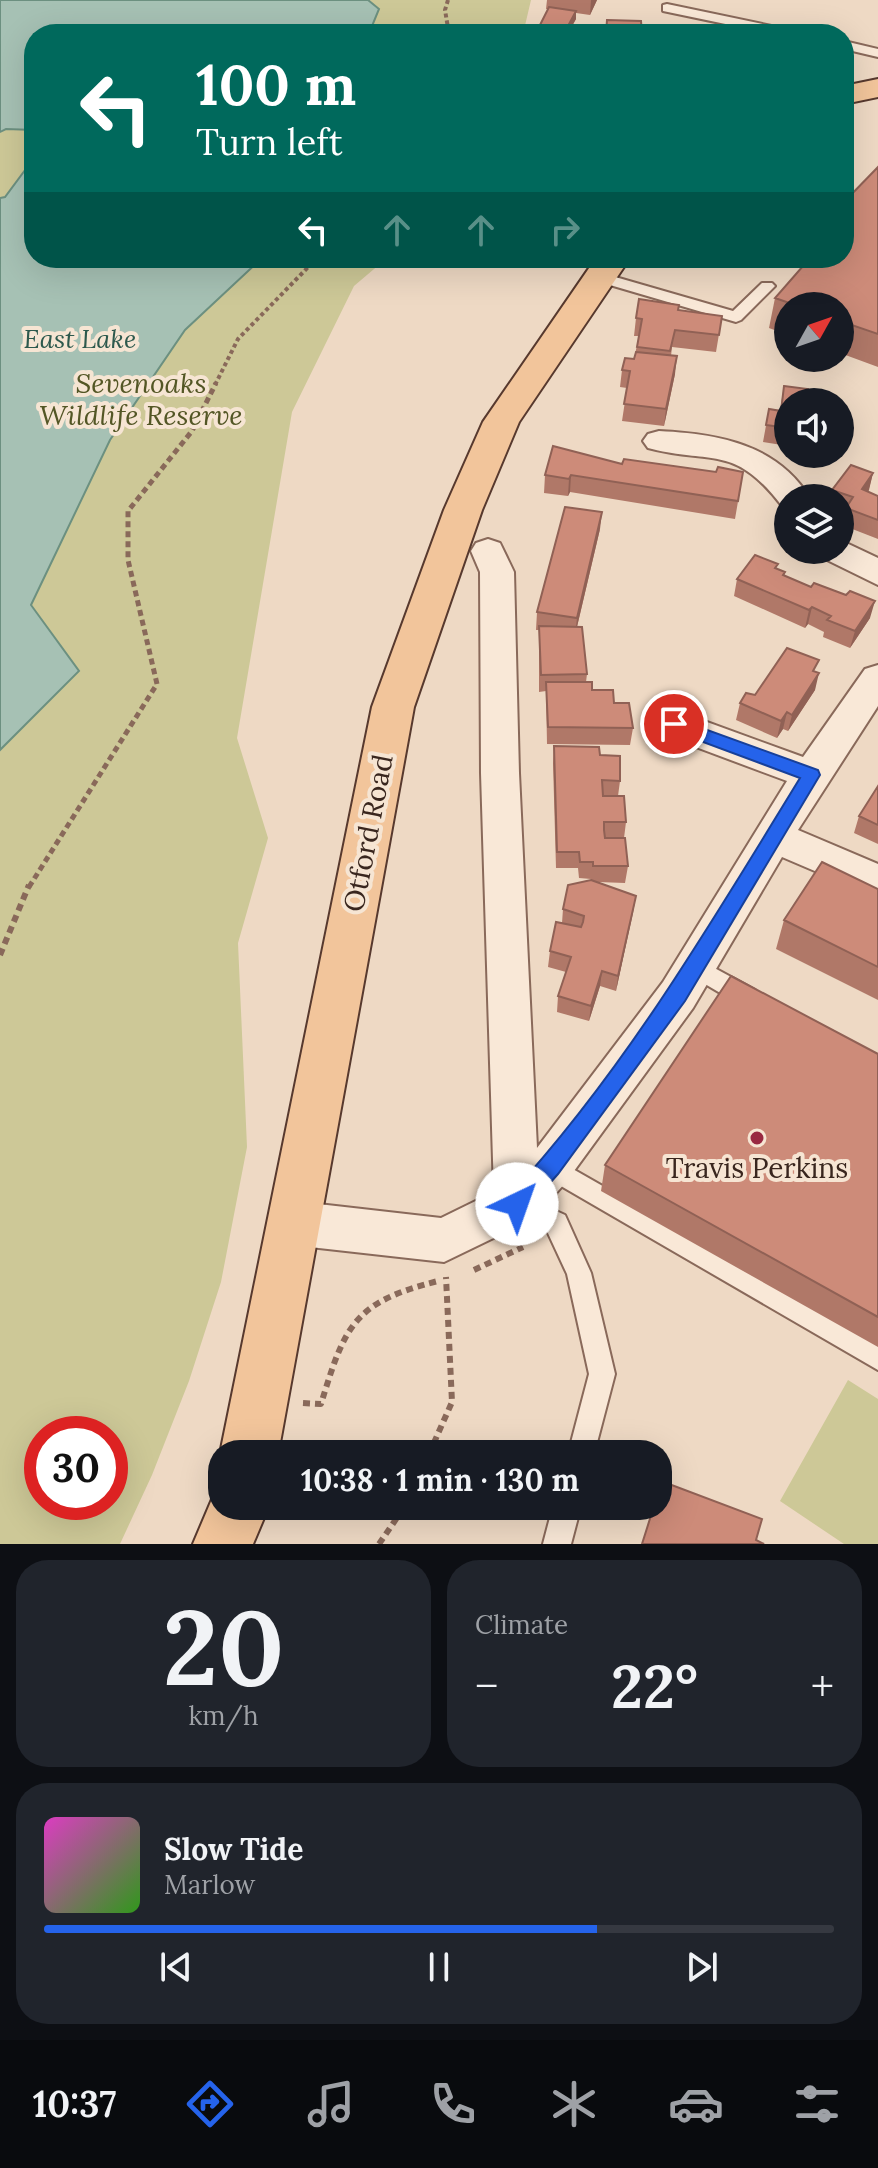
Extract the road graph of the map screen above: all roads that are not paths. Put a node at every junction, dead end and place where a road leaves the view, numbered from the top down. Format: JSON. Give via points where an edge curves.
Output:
{"nodes":[{"id":1,"x":667,"y":8,"type":"dead end"},
{"id":2,"x":743,"y":24,"type":"edge"},
{"id":3,"x":854,"y":47,"type":"edge"},
{"id":4,"x":878,"y":53,"type":"edge"},
{"id":5,"x":878,"y":88,"type":"edge"},
{"id":6,"x":854,"y":93,"type":"edge"},
{"id":7,"x":605,"y":268,"type":"edge"},
{"id":8,"x":609,"y":268,"type":"edge"},
{"id":9,"x":767,"y":286,"type":"dead end"},
{"id":10,"x":659,"y":441,"type":"dead end"},
{"id":11,"x":785,"y":484,"type":"edge"},
{"id":12,"x":488,"y":551,"type":"dead end"},
{"id":13,"x":854,"y":560,"type":"edge"},
{"id":14,"x":878,"y":573,"type":"edge"},
{"id":15,"x":878,"y":678,"type":"edge"},
{"id":16,"x":674,"y":724,"type":"dead end"},
{"id":17,"x":811,"y":775,"type":"junction"},
{"id":18,"x":776,"y":837,"type":"junction"},
{"id":19,"x":878,"y":882,"type":"edge"},
{"id":20,"x":696,"y":967,"type":"junction"},
{"id":21,"x":768,"y":1009,"type":"edge"},
{"id":22,"x":550,"y":1167,"type":"junction"},
{"id":23,"x":517,"y":1204,"type":"junction"},
{"id":24,"x":292,"y":1223,"type":"junction"},
{"id":25,"x":878,"y":1357,"type":"edge"},
{"id":26,"x":252,"y":1440,"type":"edge"},
{"id":27,"x":585,"y":1440,"type":"edge"},
{"id":28,"x":233,"y":1520,"type":"edge"},
{"id":29,"x":563,"y":1520,"type":"edge"},
{"id":30,"x":223,"y":1544,"type":"edge"},
{"id":31,"x":557,"y":1544,"type":"edge"}],
"edges":[{"from":1,"to":2,"type":"lane"},
{"from":3,"to":4,"type":"lane"},
{"from":5,"to":6,"type":"main road"},
{"from":7,"to":24,"type":"main road","name":"Otford Road","via":[[501,422],[463,510],[393,707]]},
{"from":8,"to":9,"type":"lane","via":[[736,317]]},
{"from":10,"to":11,"type":"street","via":[[719,433]]},
{"from":12,"to":23,"type":"street","via":[[497,572]]},
{"from":13,"to":14,"type":"street"},
{"from":15,"to":17,"type":"street"},
{"from":16,"to":17,"type":"street"},
{"from":17,"to":18,"type":"street"},
{"from":18,"to":19,"type":"street"},
{"from":18,"to":20,"type":"street"},
{"from":20,"to":21,"type":"lane"},
{"from":20,"to":22,"type":"street"},
{"from":22,"to":23,"type":"street"},
{"from":22,"to":25,"type":"lane"},
{"from":23,"to":24,"type":"street","via":[[445,1259]]},
{"from":23,"to":27,"type":"lane","via":[[556,1223],[579,1273],[602,1374]]},
{"from":24,"to":26,"type":"main road","name":"Otford Road"},
{"from":28,"to":30,"type":"main road"},
{"from":29,"to":31,"type":"lane"}]}
